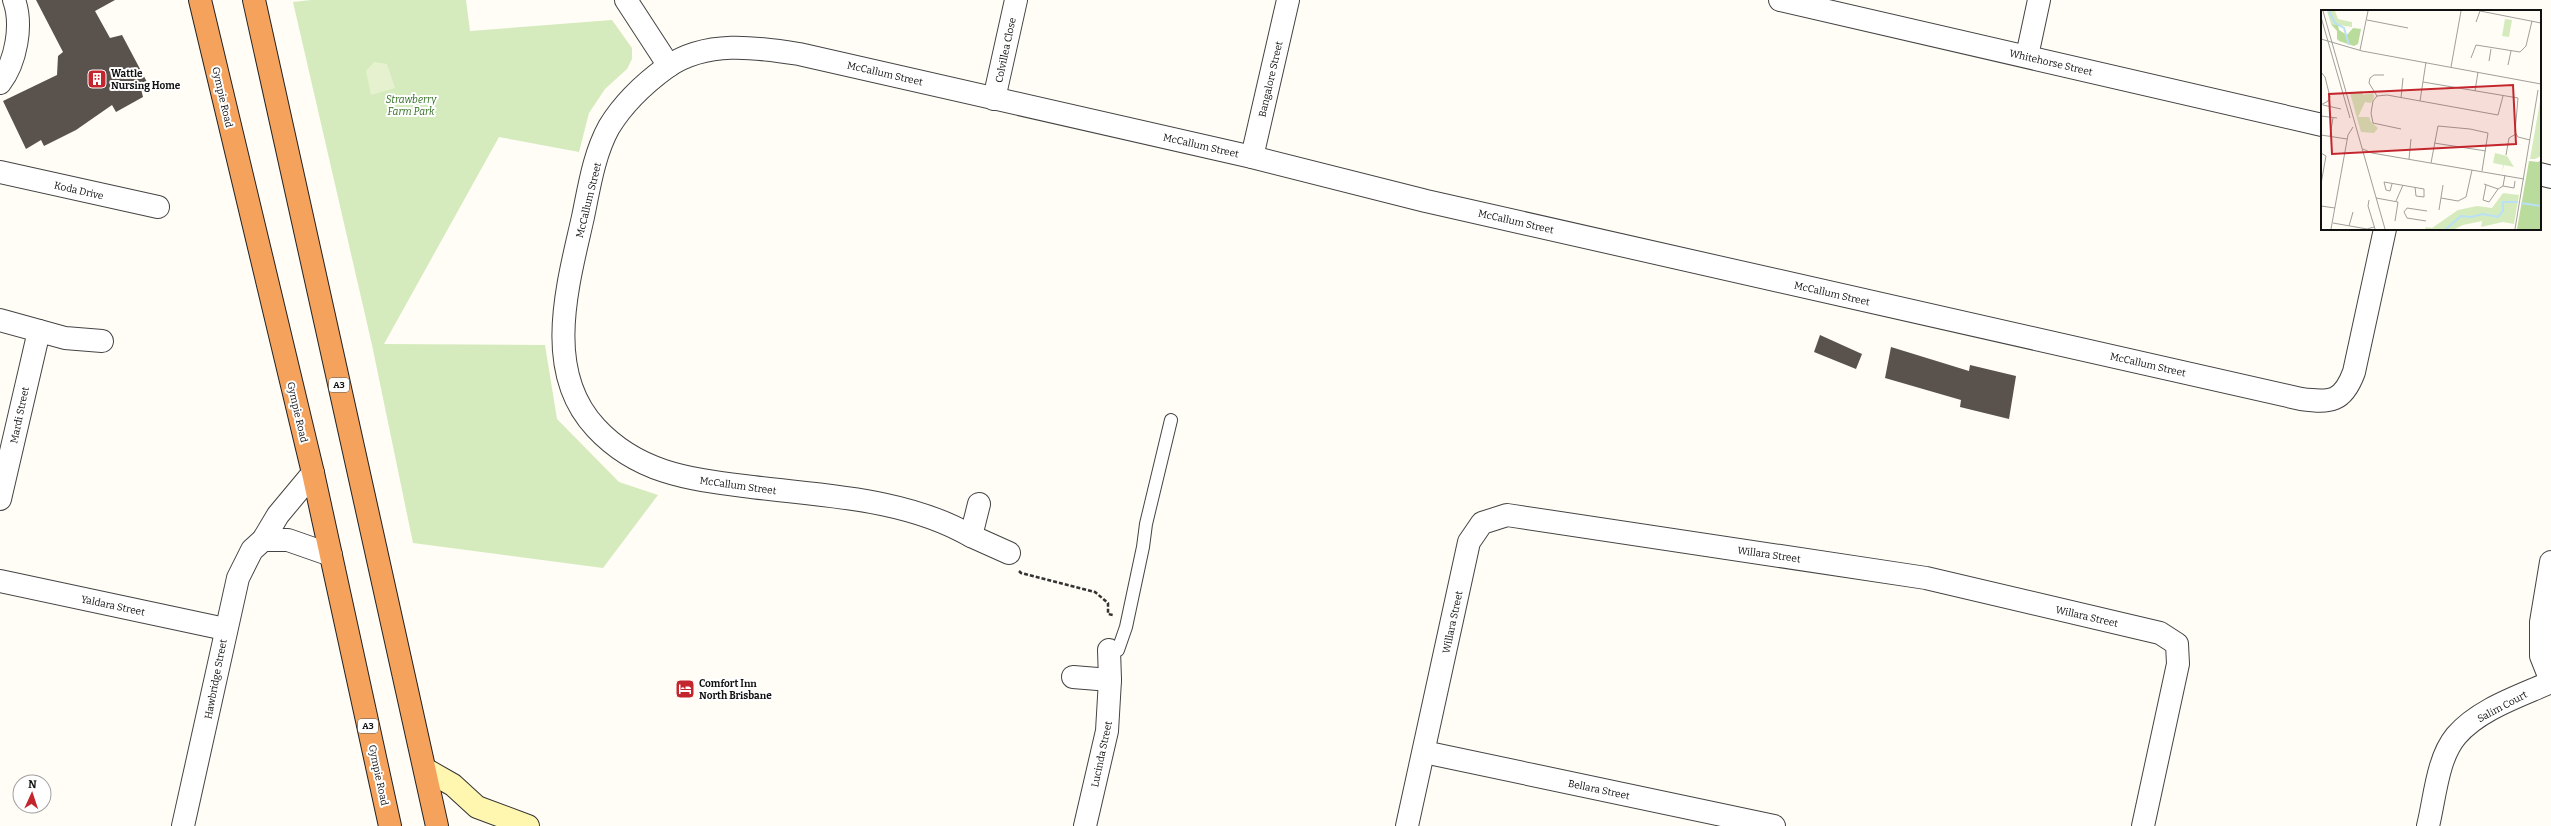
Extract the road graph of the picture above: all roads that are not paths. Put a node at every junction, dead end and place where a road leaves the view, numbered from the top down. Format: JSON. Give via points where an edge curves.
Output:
{"nodes":[{"id":1,"x":14,"y":0,"type":"edge"},
{"id":2,"x":200,"y":0,"type":"edge"},
{"id":3,"x":254,"y":0,"type":"edge"},
{"id":4,"x":626,"y":0,"type":"edge"},
{"id":5,"x":1016,"y":0,"type":"edge"},
{"id":6,"x":1288,"y":0,"type":"edge"},
{"id":7,"x":1780,"y":0,"type":"edge"},
{"id":8,"x":2039,"y":0,"type":"edge"},
{"id":9,"x":2027,"y":56,"type":"junction"},
{"id":10,"x":669,"y":66,"type":"junction"},
{"id":11,"x":0,"y":82,"type":"edge"},
{"id":12,"x":994,"y":99,"type":"junction"},
{"id":13,"x":2321,"y":125,"type":"edge"},
{"id":14,"x":1252,"y":157,"type":"junction"},
{"id":15,"x":0,"y":172,"type":"edge"},
{"id":16,"x":2541,"y":174,"type":"edge"},
{"id":17,"x":2551,"y":177,"type":"edge"},
{"id":18,"x":158,"y":207,"type":"dead end"},
{"id":19,"x":2384,"y":230,"type":"edge"},
{"id":20,"x":0,"y":320,"type":"edge"},
{"id":21,"x":39,"y":331,"type":"junction"},
{"id":22,"x":102,"y":341,"type":"dead end"},
{"id":23,"x":1170,"y":420,"type":"dead end"},
{"id":24,"x":313,"y":473,"type":"junction"},
{"id":25,"x":0,"y":499,"type":"edge"},
{"id":26,"x":979,"y":504,"type":"dead end"},
{"id":27,"x":971,"y":536,"type":"junction"},
{"id":28,"x":263,"y":540,"type":"junction"},
{"id":29,"x":1009,"y":553,"type":"road end"},
{"id":30,"x":331,"y":555,"type":"junction"},
{"id":31,"x":2551,"y":562,"type":"edge"},
{"id":32,"x":0,"y":581,"type":"edge"},
{"id":33,"x":225,"y":629,"type":"junction"},
{"id":34,"x":1116,"y":642,"type":"joint"},
{"id":35,"x":1073,"y":677,"type":"dead end"},
{"id":36,"x":1110,"y":680,"type":"junction"},
{"id":37,"x":2551,"y":681,"type":"edge"},
{"id":38,"x":1424,"y":752,"type":"junction"},
{"id":39,"x":425,"y":769,"type":"junction"},
{"id":40,"x":183,"y":826,"type":"edge"},
{"id":41,"x":390,"y":826,"type":"edge"},
{"id":42,"x":437,"y":826,"type":"edge"},
{"id":43,"x":528,"y":826,"type":"edge"},
{"id":44,"x":1085,"y":826,"type":"edge"},
{"id":45,"x":1407,"y":826,"type":"edge"},
{"id":46,"x":1774,"y":826,"type":"edge"},
{"id":47,"x":2143,"y":826,"type":"edge"},
{"id":48,"x":2428,"y":826,"type":"edge"}],
"edges":[{"from":1,"to":11,"type":"street","via":[[18,18],[15,50]]},
{"from":2,"to":24,"type":"highway","name":"Gympie Road","number":"A3"},
{"from":3,"to":39,"type":"highway","number":"A3"},
{"from":4,"to":10,"type":"street"},
{"from":5,"to":12,"type":"street","name":"Colvillea Close"},
{"from":6,"to":14,"type":"street","name":"Bangalore Street"},
{"from":7,"to":9,"type":"street","name":"Whitehorse Street"},
{"from":8,"to":9,"type":"street"},
{"from":9,"to":13,"type":"street","name":"Whitehorse Street"},
{"from":10,"to":12,"type":"street","name":"McCallum Street","via":[[707,50],[749,47],[799,54]]},
{"from":10,"to":27,"type":"street","name":"McCallum Street","via":[[626,103],[608,129],[592,174],[563,317],[567,369],[576,398],[590,420],[621,452],[666,473],[698,480],[848,499],[903,509],[948,523]]},
{"from":12,"to":14,"type":"street","name":"McCallum Street"},
{"from":14,"to":19,"type":"street","name":"McCallum Street","via":[[1434,202],[2301,399],[2325,402],[2339,397],[2349,386],[2354,372]]},
{"from":15,"to":18,"type":"street","name":"Koda Drive"},
{"from":16,"to":17,"type":"street"},
{"from":20,"to":21,"type":"street"},
{"from":21,"to":22,"type":"street","via":[[75,340]]},
{"from":21,"to":25,"type":"street","name":"Mardi Street"},
{"from":23,"to":34,"type":"lane","via":[[1126,627]]},
{"from":24,"to":28,"type":"street","name":"Hawbridge Street","via":[[278,516]]},
{"from":24,"to":30,"type":"highway","name":"Gympie Road","number":"A3"},
{"from":26,"to":27,"type":"street"},
{"from":27,"to":29,"type":"street","name":"McCallum Street"},
{"from":28,"to":30,"type":"street","via":[[288,540]]},
{"from":28,"to":33,"type":"street","name":"Hawbridge Street","via":[[252,550],[238,578]]},
{"from":30,"to":41,"type":"highway","name":"Gympie Road","number":"A3"},
{"from":31,"to":37,"type":"street","via":[[2541,622],[2541,656]]},
{"from":32,"to":33,"type":"street","name":"Yaldara Street"},
{"from":33,"to":40,"type":"street","name":"Hawbridge Street"},
{"from":34,"to":36,"type":"street","name":"Lucinda Street"},
{"from":35,"to":36,"type":"street"},
{"from":36,"to":44,"type":"street","name":"Lucinda Street","via":[[1107,731]]},
{"from":37,"to":48,"type":"street","name":"Salim Court","via":[[2477,718],[2456,736],[2442,765]]},
{"from":38,"to":45,"type":"street","name":"Willara Street"},
{"from":38,"to":46,"type":"street","name":"Bellara Street"},
{"from":38,"to":47,"type":"street","name":"Willara Street","via":[[1469,542],[1482,523],[1507,516],[1926,578],[2160,633],[2177,644],[2178,664]]},
{"from":39,"to":42,"type":"highway","number":"A3"},
{"from":39,"to":43,"type":"street","via":[[453,785],[477,807]]}]}
